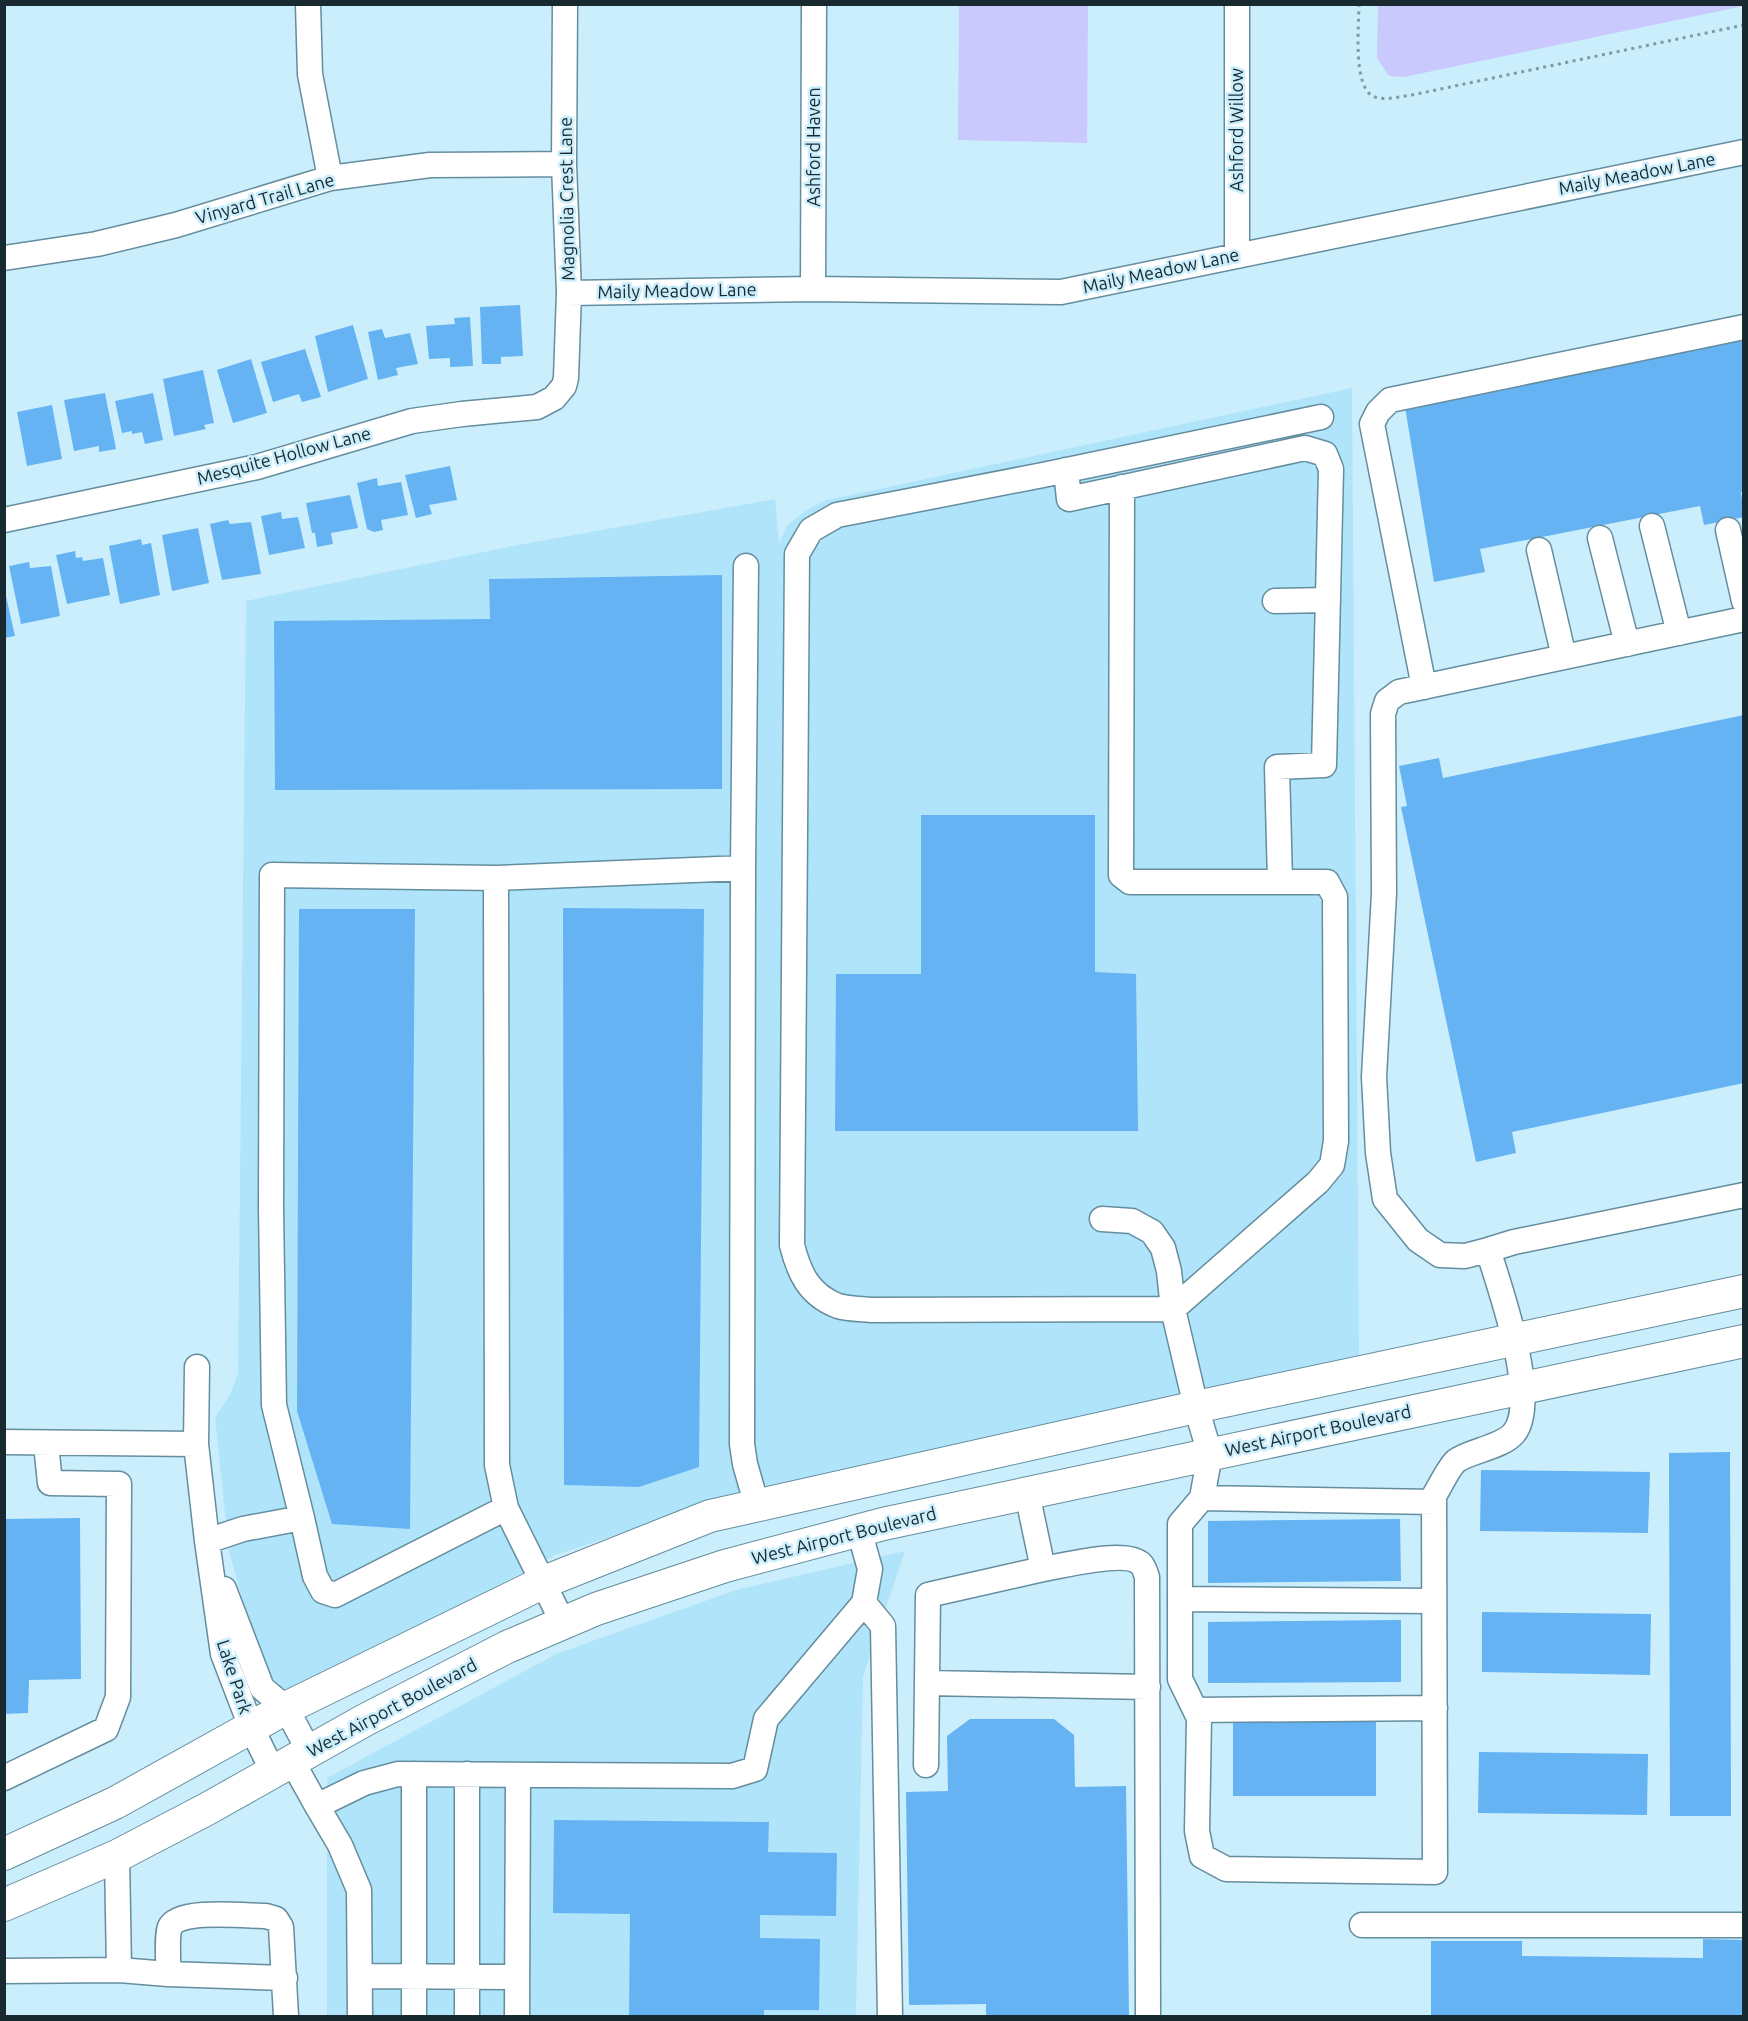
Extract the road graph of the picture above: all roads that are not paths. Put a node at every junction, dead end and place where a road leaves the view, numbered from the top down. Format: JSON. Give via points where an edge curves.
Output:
{"nodes":[{"id":1,"x":308,"y":4,"type":"edge"},
{"id":2,"x":565,"y":4,"type":"edge"},
{"id":3,"x":814,"y":4,"type":"edge"},
{"id":4,"x":1237,"y":4,"type":"edge"},
{"id":5,"x":1743,"y":152,"type":"edge"},
{"id":6,"x":564,"y":164,"type":"junction"},
{"id":7,"x":330,"y":178,"type":"junction"},
{"id":8,"x":1237,"y":255,"type":"junction"},
{"id":9,"x":4,"y":258,"type":"edge"},
{"id":10,"x":813,"y":289,"type":"junction"},
{"id":11,"x":569,"y":293,"type":"junction"},
{"id":12,"x":1743,"y":327,"type":"edge"},
{"id":13,"x":559,"y":392,"type":"joint"},
{"id":14,"x":1321,"y":417,"type":"dead end"},
{"id":15,"x":1066,"y":470,"type":"junction"},
{"id":16,"x":1122,"y":487,"type":"junction"},
{"id":17,"x":4,"y":520,"type":"edge"},
{"id":18,"x":1652,"y":526,"type":"dead end"},
{"id":19,"x":1728,"y":530,"type":"dead end"},
{"id":20,"x":1600,"y":538,"type":"dead end"},
{"id":21,"x":1539,"y":550,"type":"dead end"},
{"id":22,"x":746,"y":566,"type":"dead end"},
{"id":23,"x":1328,"y":600,"type":"junction"},
{"id":24,"x":1275,"y":601,"type":"dead end"},
{"id":25,"x":1743,"y":601,"type":"edge"},
{"id":26,"x":1743,"y":619,"type":"edge"},
{"id":27,"x":1679,"y":633,"type":"junction"},
{"id":28,"x":1627,"y":644,"type":"junction"},
{"id":29,"x":1564,"y":657,"type":"junction"},
{"id":30,"x":1424,"y":687,"type":"junction"},
{"id":31,"x":742,"y":868,"type":"junction"},
{"id":32,"x":496,"y":878,"type":"junction"},
{"id":33,"x":1280,"y":882,"type":"junction"},
{"id":34,"x":1743,"y":1195,"type":"edge"},
{"id":35,"x":1102,"y":1219,"type":"dead end"},
{"id":36,"x":1488,"y":1250,"type":"junction"},
{"id":37,"x":1743,"y":1291,"type":"edge"},
{"id":38,"x":1173,"y":1309,"type":"junction"},
{"id":39,"x":1514,"y":1338,"type":"junction"},
{"id":40,"x":1743,"y":1341,"type":"edge"},
{"id":41,"x":197,"y":1367,"type":"dead end"},
{"id":42,"x":1522,"y":1388,"type":"junction"},
{"id":43,"x":1196,"y":1407,"type":"junction"},
{"id":44,"x":4,"y":1442,"type":"edge"},
{"id":45,"x":46,"y":1444,"type":"junction"},
{"id":46,"x":196,"y":1444,"type":"junction"},
{"id":47,"x":1210,"y":1454,"type":"junction"},
{"id":48,"x":1027,"y":1493,"type":"junction"},
{"id":49,"x":1202,"y":1498,"type":"junction"},
{"id":50,"x":1434,"y":1502,"type":"junction"},
{"id":51,"x":757,"y":1506,"type":"junction"},
{"id":52,"x":506,"y":1508,"type":"junction"},
{"id":53,"x":302,"y":1518,"type":"junction"},
{"id":54,"x":858,"y":1530,"type":"junction"},
{"id":55,"x":207,"y":1541,"type":"junction"},
{"id":56,"x":1043,"y":1569,"type":"junction"},
{"id":57,"x":544,"y":1582,"type":"junction"},
{"id":58,"x":1180,"y":1599,"type":"junction"},
{"id":59,"x":1434,"y":1601,"type":"junction"},
{"id":60,"x":864,"y":1603,"type":"junction"},
{"id":61,"x":563,"y":1623,"type":"junction"},
{"id":62,"x":927,"y":1683,"type":"junction"},
{"id":63,"x":1148,"y":1686,"type":"junction"},
{"id":64,"x":286,"y":1708,"type":"junction"},
{"id":65,"x":1435,"y":1708,"type":"junction"},
{"id":66,"x":1195,"y":1710,"type":"junction"},
{"id":67,"x":251,"y":1727,"type":"junction"},
{"id":68,"x":291,"y":1761,"type":"junction"},
{"id":69,"x":926,"y":1765,"type":"dead end"},
{"id":70,"x":414,"y":1774,"type":"junction"},
{"id":71,"x":467,"y":1774,"type":"junction"},
{"id":72,"x":518,"y":1775,"type":"junction"},
{"id":73,"x":4,"y":1778,"type":"edge"},
{"id":74,"x":317,"y":1806,"type":"junction"},
{"id":75,"x":4,"y":1854,"type":"edge"},
{"id":76,"x":117,"y":1856,"type":"junction"},
{"id":77,"x":4,"y":1905,"type":"edge"},
{"id":78,"x":1362,"y":1925,"type":"dead end"},
{"id":79,"x":1743,"y":1925,"type":"edge"},
{"id":80,"x":119,"y":1970,"type":"junction"},
{"id":81,"x":4,"y":1971,"type":"edge"},
{"id":82,"x":168,"y":1974,"type":"junction"},
{"id":83,"x":360,"y":1976,"type":"junction"},
{"id":84,"x":414,"y":1976,"type":"junction"},
{"id":85,"x":467,"y":1976,"type":"junction"},
{"id":86,"x":517,"y":1977,"type":"junction"},
{"id":87,"x":285,"y":1978,"type":"junction"},
{"id":88,"x":286,"y":2016,"type":"edge"},
{"id":89,"x":360,"y":2016,"type":"edge"},
{"id":90,"x":414,"y":2016,"type":"edge"},
{"id":91,"x":467,"y":2016,"type":"edge"},
{"id":92,"x":517,"y":2016,"type":"edge"},
{"id":93,"x":890,"y":2016,"type":"edge"},
{"id":94,"x":1148,"y":2016,"type":"edge"}],
"edges":[{"from":1,"to":7,"type":"street","via":[[310,74]]},
{"from":2,"to":6,"type":"street","name":"Magnolia Crest Lane"},
{"from":3,"to":10,"type":"street","name":"Ashford Haven"},
{"from":4,"to":8,"type":"street","name":"Ashford Willow"},
{"from":5,"to":8,"type":"street","name":"Maily Meadow Lane"},
{"from":6,"to":7,"type":"street","name":"Vinyard Trail Lane","via":[[430,165]]},
{"from":6,"to":11,"type":"street","name":"Magnolia Crest Lane"},
{"from":7,"to":9,"type":"street","name":"Vinyard Trail Lane","via":[[176,225],[97,244]]},
{"from":8,"to":10,"type":"street","name":"Maily Meadow Lane","via":[[1061,292]]},
{"from":10,"to":11,"type":"street","name":"Maily Meadow Lane"},
{"from":11,"to":13,"type":"street","name":"Magnolia Crest Lane","via":[[566,378]]},
{"from":12,"to":30,"type":"street","via":[[1390,399],[1378,412],[1372,424]]},
{"from":13,"to":17,"type":"street","name":"Mesquite Hollow Lane","via":[[537,407],[412,421],[257,467]]},
{"from":14,"to":15,"type":"street"},
{"from":15,"to":16,"type":"street","via":[[1069,499]]},
{"from":15,"to":38,"type":"street","via":[[837,515],[811,530],[797,554],[792,1245],[799,1271],[814,1291],[838,1306],[871,1310]]},
{"from":16,"to":23,"type":"street","via":[[1305,448],[1325,454],[1330,469]]},
{"from":16,"to":33,"type":"street","via":[[1121,874],[1130,882]]},
{"from":18,"to":27,"type":"street"},
{"from":19,"to":25,"type":"street"},
{"from":20,"to":28,"type":"street"},
{"from":21,"to":29,"type":"street"},
{"from":22,"to":31,"type":"street"},
{"from":23,"to":24,"type":"street"},
{"from":23,"to":33,"type":"street","via":[[1324,765],[1277,767]]},
{"from":26,"to":27,"type":"street"},
{"from":27,"to":28,"type":"street"},
{"from":28,"to":29,"type":"street"},
{"from":29,"to":30,"type":"street"},
{"from":30,"to":36,"type":"street","via":[[1399,692],[1387,701],[1383,714],[1384,893],[1374,1077],[1378,1153],[1384,1198],[1418,1240],[1440,1255],[1465,1256]]},
{"from":31,"to":32,"type":"street"},
{"from":31,"to":51,"type":"street","via":[[742,1444]]},
{"from":32,"to":52,"type":"street","via":[[497,1465]]},
{"from":32,"to":53,"type":"street","via":[[272,875],[274,1405]]},
{"from":33,"to":38,"type":"street","via":[[1327,882],[1335,897],[1336,1142],[1332,1165],[1318,1182]]},
{"from":34,"to":36,"type":"street"},
{"from":35,"to":38,"type":"street","via":[[1132,1221],[1152,1232],[1163,1248]]},
{"from":36,"to":39,"type":"street"},
{"from":37,"to":39,"type":"main road"},
{"from":38,"to":43,"type":"street"},
{"from":39,"to":42,"type":"street"},
{"from":39,"to":43,"type":"main road"},
{"from":40,"to":42,"type":"main road","name":"West Airport Boulevard"},
{"from":41,"to":46,"type":"street","name":"Lake Park"},
{"from":42,"to":47,"type":"main road","name":"West Airport Boulevard"},
{"from":42,"to":50,"type":"street","via":[[1521,1418],[1513,1435],[1455,1461]]},
{"from":43,"to":47,"type":"street"},
{"from":43,"to":51,"type":"main road"},
{"from":44,"to":45,"type":"street"},
{"from":45,"to":46,"type":"street"},
{"from":45,"to":73,"type":"street","via":[[50,1484],[119,1484],[118,1697],[106,1729]]},
{"from":46,"to":55,"type":"street","name":"Lake Park"},
{"from":47,"to":48,"type":"main road","name":"West Airport Boulevard"},
{"from":47,"to":49,"type":"street"},
{"from":48,"to":54,"type":"main road","name":"West Airport Boulevard"},
{"from":48,"to":56,"type":"street"},
{"from":49,"to":50,"type":"street"},
{"from":49,"to":58,"type":"street","via":[[1180,1524]]},
{"from":50,"to":59,"type":"street"},
{"from":51,"to":57,"type":"main road","via":[[710,1516]]},
{"from":52,"to":53,"type":"street","via":[[336,1595],[323,1591],[315,1576]]},
{"from":52,"to":57,"type":"street"},
{"from":53,"to":55,"type":"street","via":[[243,1529]]},
{"from":54,"to":60,"type":"street","via":[[870,1569]]},
{"from":54,"to":61,"type":"main road","name":"West Airport Boulevard","via":[[725,1566]]},
{"from":55,"to":64,"type":"street","name":"Lake Park","via":[[262,1688]]},
{"from":55,"to":67,"type":"street","name":"Lake Park","via":[[223,1654]]},
{"from":56,"to":62,"type":"street","via":[[928,1595]]},
{"from":56,"to":63,"type":"street","via":[[1102,1559],[1128,1558],[1141,1564],[1147,1577]]},
{"from":57,"to":61,"type":"street"},
{"from":57,"to":64,"type":"main road"},
{"from":58,"to":59,"type":"street"},
{"from":58,"to":66,"type":"street","via":[[1180,1679]]},
{"from":59,"to":65,"type":"street"},
{"from":60,"to":72,"type":"street","via":[[766,1719],[755,1769],[732,1776]]},
{"from":60,"to":93,"type":"street","via":[[883,1626]]},
{"from":61,"to":68,"type":"main road","name":"West Airport Boulevard","via":[[507,1647]]},
{"from":62,"to":63,"type":"street"},
{"from":62,"to":69,"type":"street"},
{"from":63,"to":94,"type":"street"},
{"from":64,"to":67,"type":"main road"},
{"from":64,"to":68,"type":"street","name":"Lake Park"},
{"from":65,"to":66,"type":"street"},
{"from":65,"to":66,"type":"street","via":[[1435,1872],[1226,1869],[1202,1856],[1197,1831],[1199,1718]]},
{"from":67,"to":68,"type":"street","name":"Lake Park"},
{"from":67,"to":75,"type":"main road","via":[[115,1803]]},
{"from":68,"to":74,"type":"street"},
{"from":68,"to":76,"type":"main road","name":"West Airport Boulevard"},
{"from":70,"to":71,"type":"street"},
{"from":70,"to":74,"type":"street","via":[[364,1783]]},
{"from":70,"to":84,"type":"street"},
{"from":71,"to":72,"type":"street"},
{"from":71,"to":85,"type":"street"},
{"from":72,"to":86,"type":"street"},
{"from":74,"to":83,"type":"street","via":[[340,1845],[358,1890]]},
{"from":76,"to":77,"type":"main road","name":"West Airport Boulevard"},
{"from":76,"to":80,"type":"street"},
{"from":78,"to":79,"type":"street"},
{"from":80,"to":81,"type":"street"},
{"from":80,"to":82,"type":"street"},
{"from":82,"to":87,"type":"street"},
{"from":82,"to":87,"type":"street","via":[[169,1929],[173,1921],[188,1915],[266,1916],[276,1919],[281,1927]]},
{"from":83,"to":84,"type":"street"},
{"from":83,"to":89,"type":"street"},
{"from":84,"to":85,"type":"street"},
{"from":84,"to":90,"type":"street"},
{"from":85,"to":86,"type":"street"},
{"from":85,"to":91,"type":"street"},
{"from":86,"to":92,"type":"street"},
{"from":87,"to":88,"type":"street"}]}
